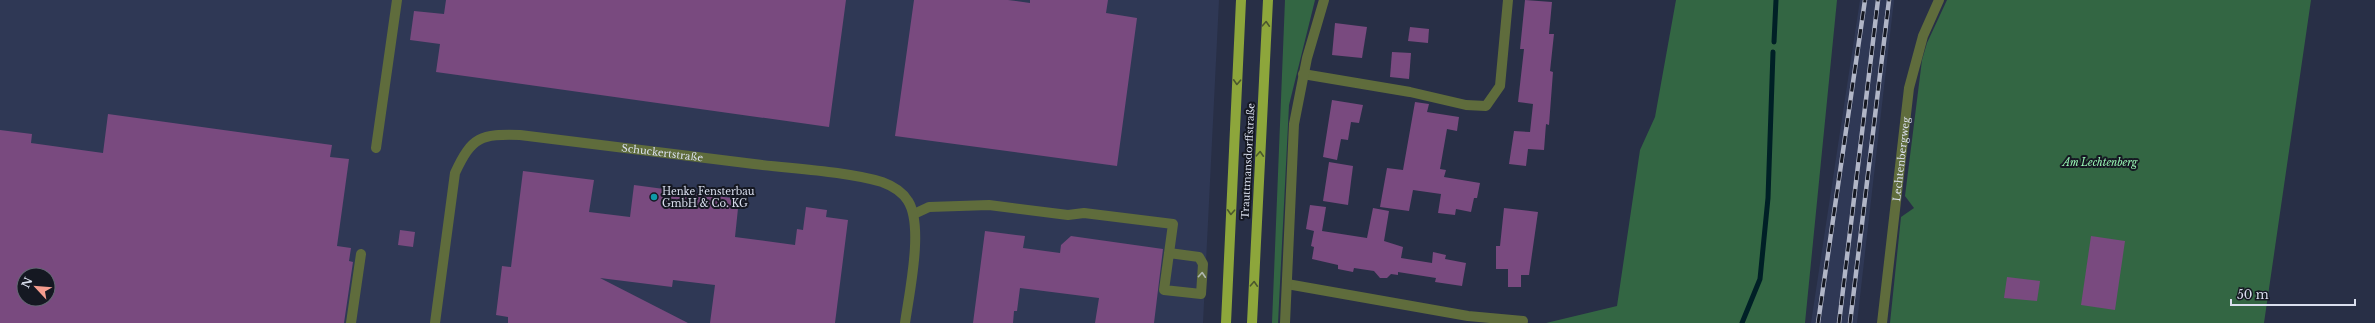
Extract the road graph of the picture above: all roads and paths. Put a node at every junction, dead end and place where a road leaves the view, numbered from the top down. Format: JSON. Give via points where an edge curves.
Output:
{"nodes":[{"id":1,"x":397,"y":0,"type":"edge"},
{"id":2,"x":1241,"y":0,"type":"edge"},
{"id":3,"x":1268,"y":0,"type":"edge"},
{"id":4,"x":1324,"y":0,"type":"edge"},
{"id":5,"x":1508,"y":0,"type":"edge"},
{"id":6,"x":1939,"y":0,"type":"edge"},
{"id":7,"x":1303,"y":74,"type":"junction"},
{"id":8,"x":376,"y":148,"type":"dead end"},
{"id":9,"x":914,"y":214,"type":"junction"},
{"id":10,"x":1169,"y":253,"type":"junction"},
{"id":11,"x":361,"y":254,"type":"dead end"},
{"id":12,"x":1287,"y":284,"type":"junction"},
{"id":13,"x":1522,"y":321,"type":"dead end"},
{"id":14,"x":351,"y":323,"type":"edge"},
{"id":15,"x":435,"y":323,"type":"edge"},
{"id":16,"x":905,"y":323,"type":"edge"},
{"id":17,"x":1226,"y":323,"type":"edge"},
{"id":18,"x":1252,"y":323,"type":"edge"},
{"id":19,"x":1285,"y":323,"type":"edge"},
{"id":20,"x":1882,"y":323,"type":"edge"}],
"edges":[{"from":1,"to":8,"type":"street"},
{"from":2,"to":17,"type":"main road","name":"Trauttmansdorffstraße","one_way":true},
{"from":18,"to":3,"type":"main road","name":"Trauttmansdorffstraße","one_way":true},
{"from":4,"to":7,"type":"street"},
{"from":5,"to":7,"type":"street","via":[[1500,86],[1486,106]]},
{"from":6,"to":20,"type":"street","name":"Lechtenbergweg","via":[[1923,36],[1909,88]]},
{"from":7,"to":12,"type":"street","via":[[1294,124]]},
{"from":9,"to":10,"type":"street","via":[[929,207],[989,205],[1173,224]]},
{"from":9,"to":15,"type":"street","name":"Schuckertstraße","via":[[902,192],[892,186],[857,177],[520,135],[490,134],[464,152],[455,173]]},
{"from":9,"to":16,"type":"street","name":"Schuckertstraße","via":[[915,241]]},
{"from":10,"to":10,"type":"street","one_way":true,"via":[[1164,290],[1201,294],[1203,264],[1199,257]]},
{"from":11,"to":14,"type":"street"},
{"from":12,"to":13,"type":"street","via":[[1468,316]]},
{"from":12,"to":19,"type":"street"}]}
